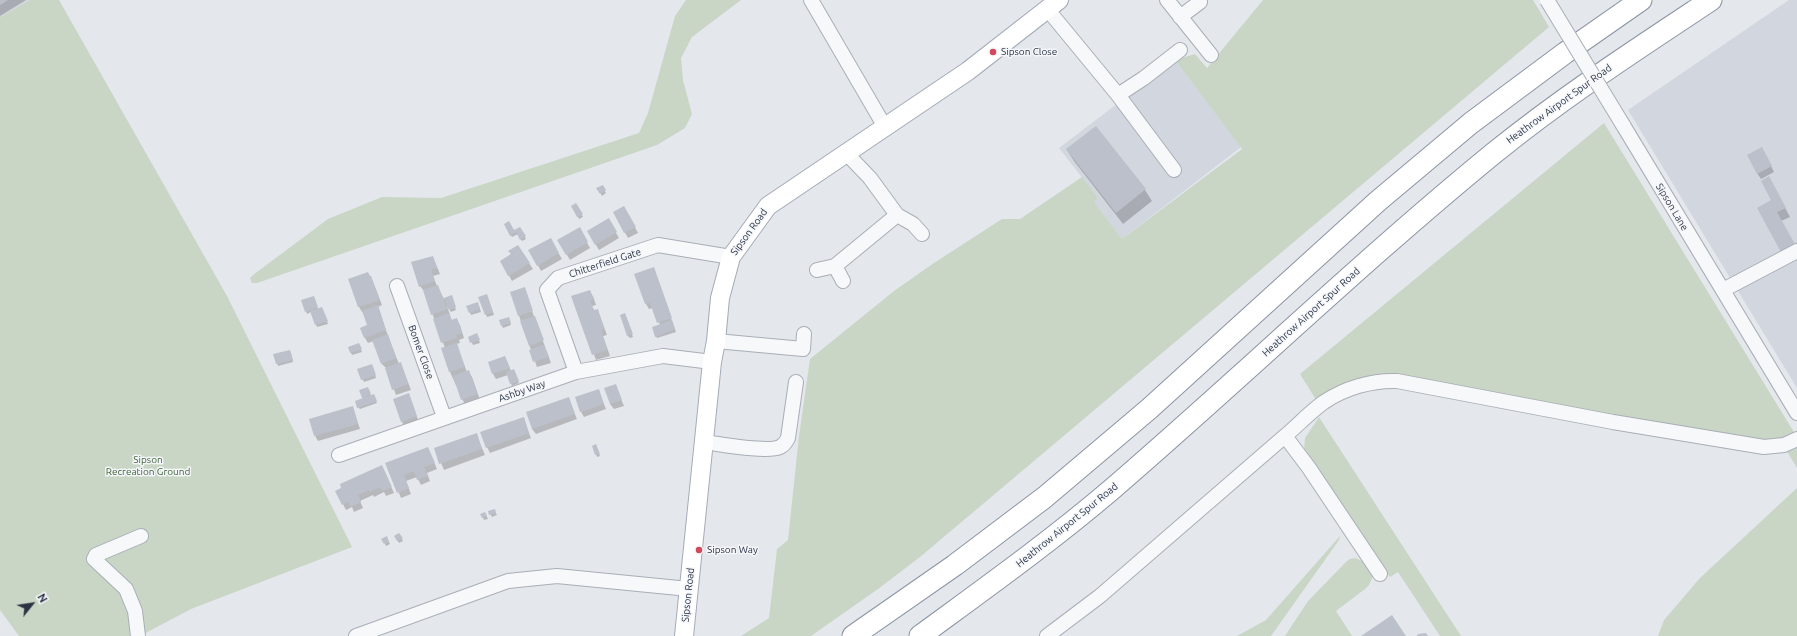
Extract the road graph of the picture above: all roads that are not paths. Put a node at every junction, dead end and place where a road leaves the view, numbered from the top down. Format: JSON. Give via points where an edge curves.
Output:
{"nodes":[{"id":1,"x":810,"y":0,"type":"edge"},
{"id":2,"x":1167,"y":0,"type":"edge"},
{"id":3,"x":1548,"y":0,"type":"edge"},
{"id":4,"x":1641,"y":0,"type":"edge"},
{"id":5,"x":1711,"y":0,"type":"edge"},
{"id":6,"x":1200,"y":2,"type":"dead end"},
{"id":7,"x":1054,"y":5,"type":"edge"},
{"id":8,"x":1180,"y":17,"type":"junction"},
{"id":9,"x":1180,"y":50,"type":"dead end"},
{"id":10,"x":1211,"y":55,"type":"dead end"},
{"id":11,"x":1118,"y":95,"type":"junction"},
{"id":12,"x":885,"y":127,"type":"junction"},
{"id":13,"x":846,"y":153,"type":"junction"},
{"id":14,"x":1174,"y":170,"type":"dead end"},
{"id":15,"x":898,"y":216,"type":"junction"},
{"id":16,"x":922,"y":234,"type":"dead end"},
{"id":17,"x":1797,"y":251,"type":"edge"},
{"id":18,"x":731,"y":257,"type":"junction"},
{"id":19,"x":835,"y":266,"type":"junction"},
{"id":20,"x":817,"y":270,"type":"dead end"},
{"id":21,"x":843,"y":281,"type":"dead end"},
{"id":22,"x":397,"y":286,"type":"dead end"},
{"id":23,"x":1723,"y":290,"type":"junction"},
{"id":24,"x":804,"y":334,"type":"dead end"},
{"id":25,"x":716,"y":341,"type":"junction"},
{"id":26,"x":712,"y":362,"type":"junction"},
{"id":27,"x":576,"y":372,"type":"junction"},
{"id":28,"x":796,"y":382,"type":"dead end"},
{"id":29,"x":1797,"y":413,"type":"edge"},
{"id":30,"x":444,"y":417,"type":"junction"},
{"id":31,"x":1285,"y":436,"type":"junction"},
{"id":32,"x":1797,"y":439,"type":"edge"},
{"id":33,"x":704,"y":442,"type":"junction"},
{"id":34,"x":339,"y":455,"type":"dead end"},
{"id":35,"x":141,"y":536,"type":"dead end"},
{"id":36,"x":1380,"y":574,"type":"dead end"},
{"id":37,"x":689,"y":589,"type":"junction"},
{"id":38,"x":138,"y":636,"type":"edge"},
{"id":39,"x":356,"y":636,"type":"edge"},
{"id":40,"x":684,"y":636,"type":"edge"},
{"id":41,"x":853,"y":636,"type":"edge"},
{"id":42,"x":920,"y":636,"type":"edge"},
{"id":43,"x":1047,"y":636,"type":"edge"}],
"edges":[{"from":1,"to":12,"type":"street"},
{"from":2,"to":8,"type":"street"},
{"from":3,"to":23,"type":"street","name":"Sipson Lane","bridge":true},
{"from":4,"to":41,"type":"highway","via":[[1465,128],[1378,201],[1149,409],[1044,497],[955,565]]},
{"from":5,"to":42,"type":"highway","name":"Heathrow Airport Spur Road","via":[[1585,84],[1495,153],[1357,270],[1109,492]]},
{"from":6,"to":8,"type":"street"},
{"from":7,"to":11,"type":"street"},
{"from":7,"to":12,"type":"main road","name":"Sipson Road","via":[[968,71]]},
{"from":8,"to":10,"type":"street"},
{"from":9,"to":11,"type":"street"},
{"from":11,"to":14,"type":"street"},
{"from":12,"to":13,"type":"main road","name":"Sipson Road"},
{"from":13,"to":15,"type":"street","via":[[870,178]]},
{"from":13,"to":18,"type":"main road","name":"Sipson Road","via":[[768,206]]},
{"from":15,"to":16,"type":"street","via":[[913,224]]},
{"from":15,"to":19,"type":"street"},
{"from":17,"to":23,"type":"street"},
{"from":18,"to":25,"type":"main road","name":"Sipson Road","via":[[720,298]]},
{"from":18,"to":27,"type":"street","name":"Chitterfield Gate","via":[[658,245],[558,278],[547,290]]},
{"from":19,"to":20,"type":"street"},
{"from":19,"to":21,"type":"street"},
{"from":22,"to":30,"type":"street","name":"Bomer Close"},
{"from":23,"to":29,"type":"street","name":"Sipson Lane"},
{"from":24,"to":25,"type":"street","via":[[804,349]]},
{"from":25,"to":26,"type":"main road","name":"Sipson Road"},
{"from":26,"to":27,"type":"street","name":"Ashby Way","via":[[663,356]]},
{"from":26,"to":33,"type":"main road","name":"Sipson Road"},
{"from":27,"to":30,"type":"street","name":"Ashby Way"},
{"from":28,"to":33,"type":"street","via":[[788,438],[784,445],[766,449]]},
{"from":30,"to":34,"type":"street","name":"Ashby Way"},
{"from":31,"to":32,"type":"street","via":[[1325,402],[1352,388],[1390,380],[1613,422],[1764,447],[1784,445]]},
{"from":31,"to":36,"type":"street","via":[[1310,468]]},
{"from":31,"to":43,"type":"street","via":[[1100,596]]},
{"from":33,"to":37,"type":"main road","name":"Sipson Road"},
{"from":35,"to":38,"type":"street","via":[[96,555],[94,560],[126,588],[135,611]]},
{"from":37,"to":39,"type":"street","via":[[557,576],[508,581]]},
{"from":37,"to":40,"type":"main road","name":"Sipson Road"}]}
